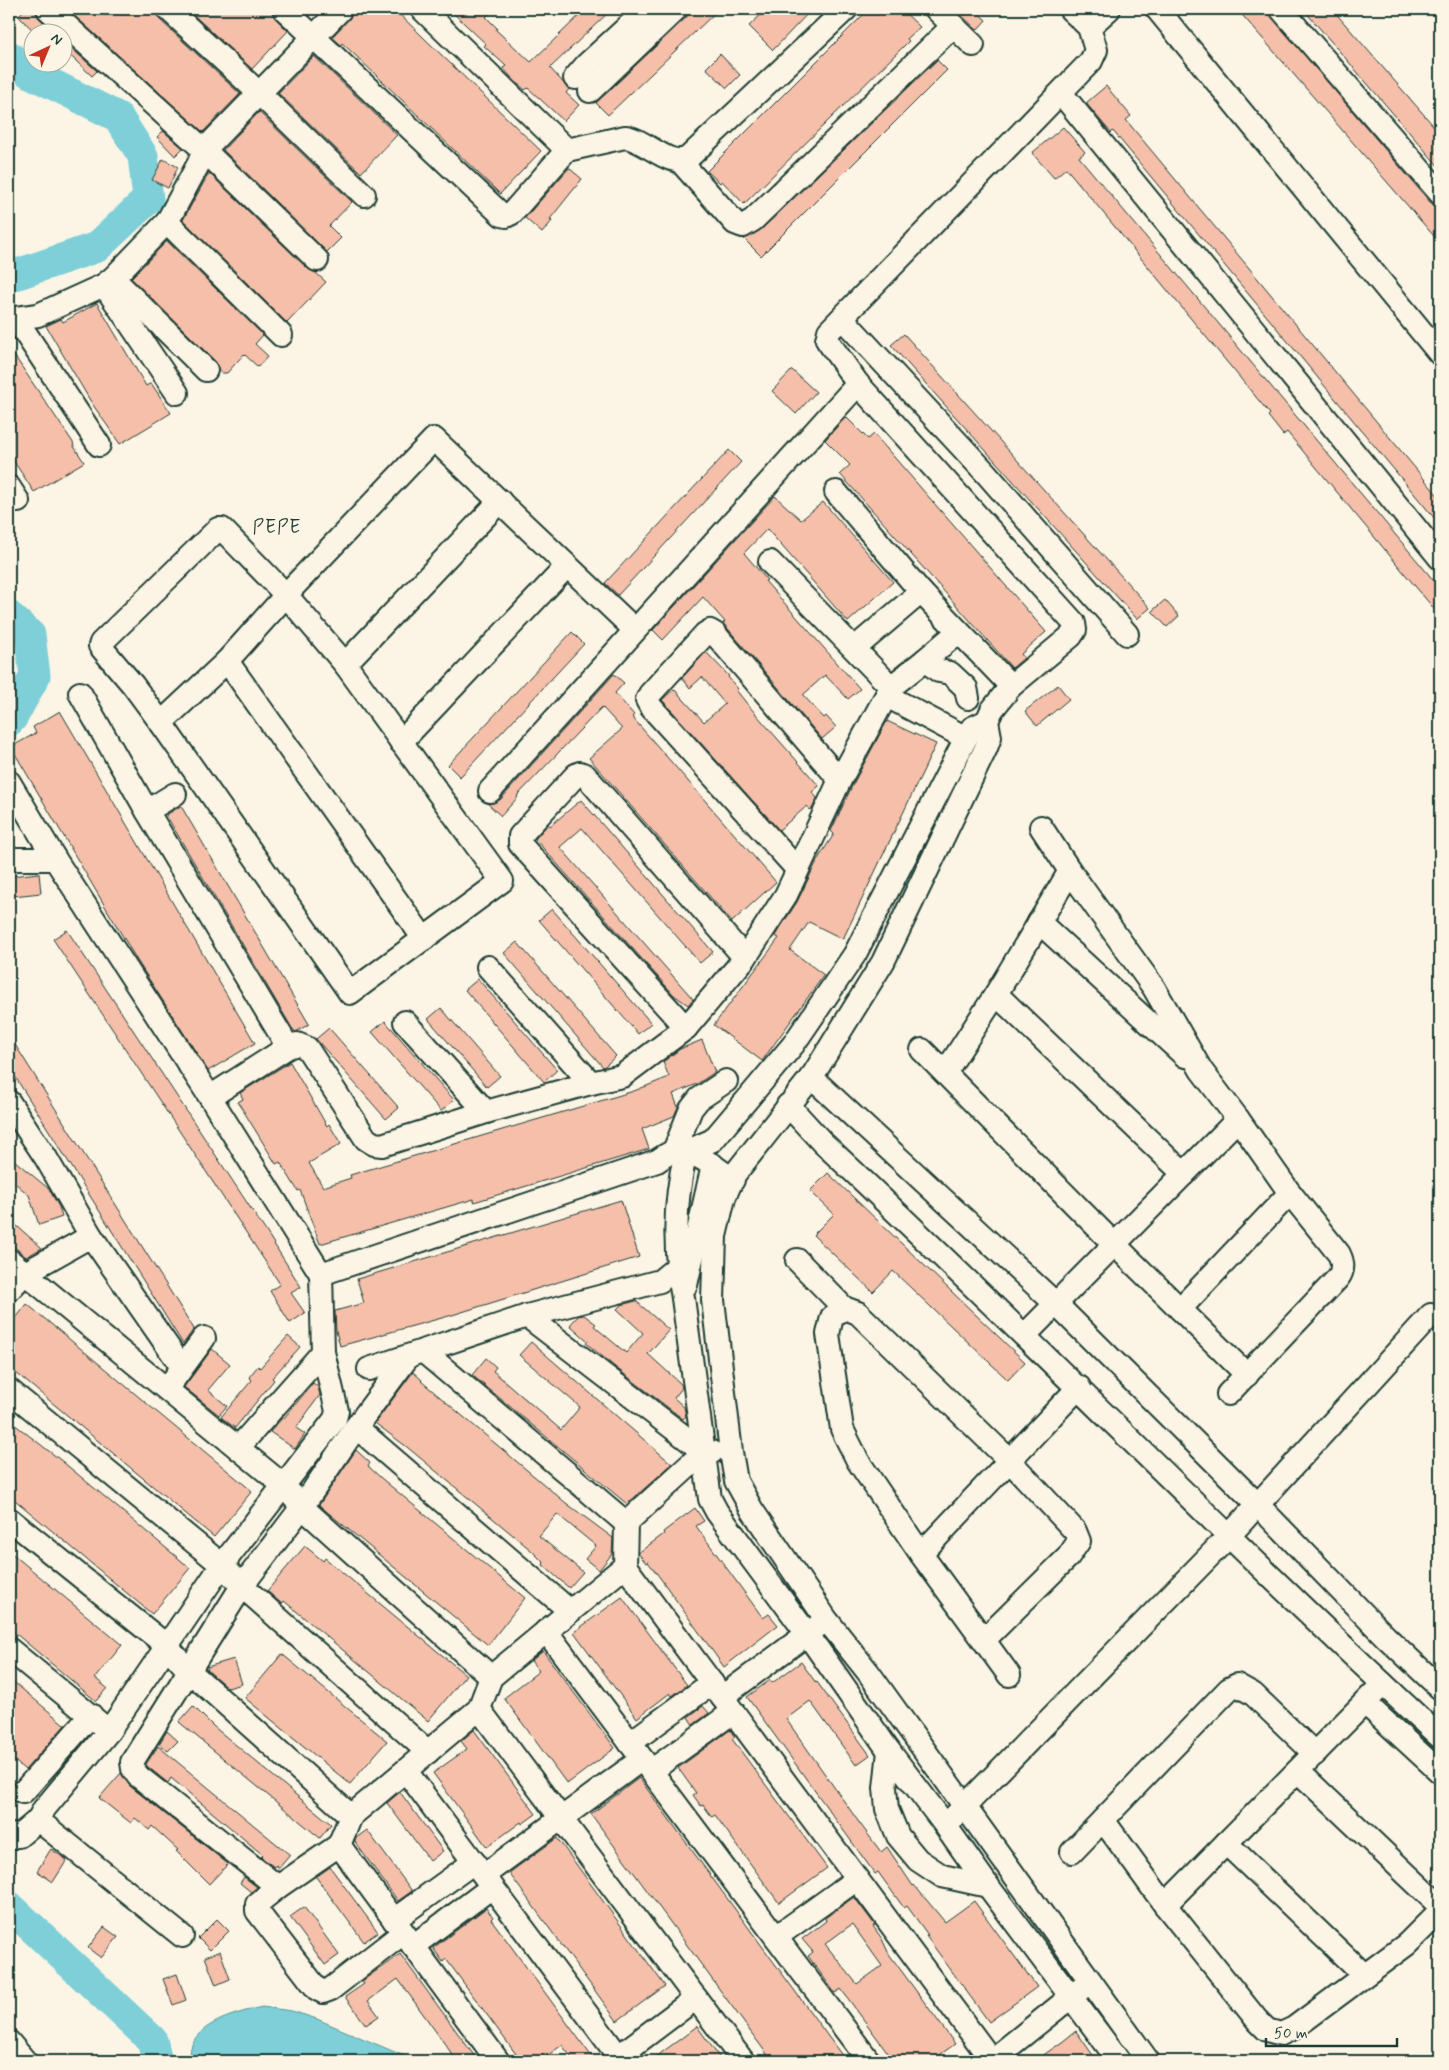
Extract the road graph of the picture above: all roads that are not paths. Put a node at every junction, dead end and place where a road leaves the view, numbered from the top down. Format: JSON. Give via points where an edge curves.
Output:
{"nodes":[{"id":1,"x":48,"y":9,"type":"edge"},
{"id":2,"x":168,"y":9,"type":"edge"},
{"id":3,"x":284,"y":9,"type":"edge"},
{"id":4,"x":341,"y":9,"type":"edge"},
{"id":5,"x":422,"y":9,"type":"edge"},
{"id":6,"x":647,"y":9,"type":"edge"},
{"id":7,"x":676,"y":9,"type":"edge"},
{"id":8,"x":846,"y":9,"type":"edge"},
{"id":9,"x":936,"y":9,"type":"edge"},
{"id":10,"x":1070,"y":9,"type":"edge"},
{"id":11,"x":1108,"y":9,"type":"edge"},
{"id":12,"x":1157,"y":9,"type":"edge"},
{"id":13,"x":1281,"y":9,"type":"edge"},
{"id":14,"x":954,"y":26,"type":"junction"},
{"id":15,"x":1089,"y":27,"type":"junction"},
{"id":16,"x":314,"y":38,"type":"junction"},
{"id":17,"x":973,"y":45,"type":"dead end"},
{"id":18,"x":1061,"y":93,"type":"junction"},
{"id":19,"x":260,"y":94,"type":"junction"},
{"id":20,"x":204,"y":150,"type":"junction"},
{"id":21,"x":567,"y":150,"type":"junction"},
{"id":22,"x":680,"y":161,"type":"junction"},
{"id":23,"x":1440,"y":193,"type":"edge"},
{"id":24,"x":364,"y":195,"type":"dead end"},
{"id":25,"x":167,"y":222,"type":"junction"},
{"id":26,"x":317,"y":260,"type":"dead end"},
{"id":27,"x":109,"y":282,"type":"junction"},
{"id":28,"x":842,"y":318,"type":"junction"},
{"id":29,"x":12,"y":319,"type":"edge"},
{"id":30,"x":281,"y":335,"type":"dead end"},
{"id":31,"x":1440,"y":354,"type":"edge"},
{"id":32,"x":858,"y":384,"type":"junction"},
{"id":33,"x":99,"y":445,"type":"dead end"},
{"id":34,"x":836,"y":492,"type":"dead end"},
{"id":35,"x":500,"y":501,"type":"junction"},
{"id":36,"x":1440,"y":558,"type":"edge"},
{"id":37,"x":770,"y":562,"type":"dead end"},
{"id":38,"x":567,"y":566,"type":"junction"},
{"id":39,"x":920,"y":592,"type":"junction"},
{"id":40,"x":286,"y":595,"type":"junction"},
{"id":41,"x":635,"y":630,"type":"junction"},
{"id":42,"x":958,"y":632,"type":"junction"},
{"id":43,"x":1127,"y":634,"type":"dead end"},
{"id":44,"x":854,"y":648,"type":"junction"},
{"id":45,"x":227,"y":661,"type":"junction"},
{"id":46,"x":345,"y":664,"type":"junction"},
{"id":47,"x":932,"y":666,"type":"junction"},
{"id":48,"x":1011,"y":686,"type":"junction"},
{"id":49,"x":889,"y":691,"type":"junction"},
{"id":50,"x":80,"y":693,"type":"dead end"},
{"id":51,"x":989,"y":716,"type":"junction"},
{"id":52,"x":160,"y":723,"type":"junction"},
{"id":53,"x":966,"y":738,"type":"junction"},
{"id":54,"x":401,"y":742,"type":"junction"},
{"id":55,"x":840,"y":780,"type":"junction"},
{"id":56,"x":9,"y":782,"type":"edge"},
{"id":57,"x":490,"y":790,"type":"dead end"},
{"id":58,"x":175,"y":794,"type":"dead end"},
{"id":59,"x":14,"y":805,"type":"edge"},
{"id":60,"x":147,"y":811,"type":"junction"},
{"id":61,"x":1041,"y":827,"type":"dead end"},
{"id":62,"x":55,"y":859,"type":"junction"},
{"id":63,"x":9,"y":860,"type":"edge"},
{"id":64,"x":797,"y":869,"type":"junction"},
{"id":65,"x":1070,"y":871,"type":"junction"},
{"id":66,"x":1039,"y":922,"type":"junction"},
{"id":67,"x":424,"y":939,"type":"junction"},
{"id":68,"x":745,"y":958,"type":"junction"},
{"id":69,"x":488,"y":967,"type":"dead end"},
{"id":70,"x":996,"y":994,"type":"junction"},
{"id":71,"x":405,"y":1022,"type":"dead end"},
{"id":72,"x":686,"y":1028,"type":"junction"},
{"id":73,"x":288,"y":1047,"type":"junction"},
{"id":74,"x":922,"y":1050,"type":"dead end"},
{"id":75,"x":1201,"y":1070,"type":"junction"},
{"id":76,"x":945,"y":1073,"type":"junction"},
{"id":77,"x":811,"y":1077,"type":"junction"},
{"id":78,"x":726,"y":1081,"type":"dead end"},
{"id":79,"x":591,"y":1082,"type":"junction"},
{"id":80,"x":210,"y":1097,"type":"junction"},
{"id":81,"x":9,"y":1102,"type":"edge"},
{"id":82,"x":788,"y":1105,"type":"junction"},
{"id":83,"x":486,"y":1112,"type":"junction"},
{"id":84,"x":1238,"y":1119,"type":"junction"},
{"id":85,"x":9,"y":1128,"type":"edge"},
{"id":86,"x":680,"y":1151,"type":"junction"},
{"id":87,"x":46,"y":1158,"type":"junction"},
{"id":88,"x":713,"y":1165,"type":"junction"},
{"id":89,"x":1184,"y":1174,"type":"junction"},
{"id":90,"x":732,"y":1180,"type":"junction"},
{"id":91,"x":1290,"y":1193,"type":"junction"},
{"id":92,"x":91,"y":1236,"type":"junction"},
{"id":93,"x":1115,"y":1245,"type":"junction"},
{"id":94,"x":797,"y":1260,"type":"dead end"},
{"id":95,"x":17,"y":1266,"type":"edge"},
{"id":96,"x":677,"y":1267,"type":"junction"},
{"id":97,"x":321,"y":1274,"type":"junction"},
{"id":98,"x":641,"y":1286,"type":"junction"},
{"id":99,"x":9,"y":1290,"type":"edge"},
{"id":100,"x":683,"y":1298,"type":"junction"},
{"id":101,"x":1056,"y":1304,"type":"junction"},
{"id":102,"x":844,"y":1308,"type":"junction"},
{"id":103,"x":1180,"y":1309,"type":"junction"},
{"id":104,"x":1431,"y":1315,"type":"dead end"},
{"id":105,"x":527,"y":1316,"type":"junction"},
{"id":106,"x":1025,"y":1335,"type":"junction"},
{"id":107,"x":204,"y":1338,"type":"dead end"},
{"id":108,"x":323,"y":1352,"type":"junction"},
{"id":109,"x":415,"y":1354,"type":"junction"},
{"id":110,"x":182,"y":1367,"type":"junction"},
{"id":111,"x":369,"y":1369,"type":"dead end"},
{"id":112,"x":1247,"y":1375,"type":"junction"},
{"id":113,"x":1079,"y":1387,"type":"junction"},
{"id":114,"x":166,"y":1389,"type":"junction"},
{"id":115,"x":9,"y":1390,"type":"edge"},
{"id":116,"x":1228,"y":1394,"type":"dead end"},
{"id":117,"x":356,"y":1427,"type":"junction"},
{"id":118,"x":238,"y":1448,"type":"junction"},
{"id":119,"x":704,"y":1452,"type":"junction"},
{"id":120,"x":730,"y":1452,"type":"junction"},
{"id":121,"x":1010,"y":1461,"type":"junction"},
{"id":122,"x":283,"y":1485,"type":"junction"},
{"id":123,"x":1257,"y":1504,"type":"junction"},
{"id":124,"x":302,"y":1507,"type":"junction"},
{"id":125,"x":9,"y":1519,"type":"edge"},
{"id":126,"x":626,"y":1523,"type":"junction"},
{"id":127,"x":1228,"y":1537,"type":"junction"},
{"id":128,"x":921,"y":1554,"type":"junction"},
{"id":129,"x":222,"y":1564,"type":"junction"},
{"id":130,"x":625,"y":1566,"type":"junction"},
{"id":131,"x":242,"y":1586,"type":"junction"},
{"id":132,"x":570,"y":1611,"type":"junction"},
{"id":133,"x":826,"y":1618,"type":"junction"},
{"id":134,"x":546,"y":1631,"type":"junction"},
{"id":135,"x":808,"y":1635,"type":"junction"},
{"id":136,"x":984,"y":1640,"type":"junction"},
{"id":137,"x":167,"y":1646,"type":"junction"},
{"id":138,"x":9,"y":1649,"type":"edge"},
{"id":139,"x":188,"y":1670,"type":"junction"},
{"id":140,"x":1009,"y":1675,"type":"dead end"},
{"id":141,"x":491,"y":1677,"type":"junction"},
{"id":142,"x":1383,"y":1684,"type":"junction"},
{"id":143,"x":1440,"y":1688,"type":"edge"},
{"id":144,"x":723,"y":1697,"type":"junction"},
{"id":145,"x":1365,"y":1702,"type":"junction"},
{"id":146,"x":479,"y":1709,"type":"junction"},
{"id":147,"x":91,"y":1715,"type":"junction"},
{"id":148,"x":109,"y":1731,"type":"junction"},
{"id":149,"x":1440,"y":1737,"type":"edge"},
{"id":150,"x":889,"y":1751,"type":"junction"},
{"id":151,"x":428,"y":1752,"type":"junction"},
{"id":152,"x":1315,"y":1754,"type":"junction"},
{"id":153,"x":641,"y":1757,"type":"junction"},
{"id":154,"x":406,"y":1771,"type":"junction"},
{"id":155,"x":1298,"y":1771,"type":"junction"},
{"id":156,"x":1440,"y":1772,"type":"edge"},
{"id":157,"x":16,"y":1786,"type":"edge"},
{"id":158,"x":965,"y":1807,"type":"junction"},
{"id":159,"x":41,"y":1814,"type":"junction"},
{"id":160,"x":351,"y":1816,"type":"junction"},
{"id":161,"x":561,"y":1817,"type":"junction"},
{"id":162,"x":1103,"y":1820,"type":"junction"},
{"id":163,"x":945,"y":1825,"type":"junction"},
{"id":164,"x":12,"y":1843,"type":"edge"},
{"id":165,"x":1226,"y":1843,"type":"junction"},
{"id":166,"x":339,"y":1845,"type":"junction"},
{"id":167,"x":1072,"y":1852,"type":"dead end"},
{"id":168,"x":483,"y":1875,"type":"junction"},
{"id":169,"x":857,"y":1880,"type":"junction"},
{"id":170,"x":988,"y":1886,"type":"junction"},
{"id":171,"x":278,"y":1887,"type":"junction"},
{"id":172,"x":1165,"y":1905,"type":"junction"},
{"id":173,"x":1440,"y":1906,"type":"edge"},
{"id":174,"x":1440,"y":1911,"type":"edge"},
{"id":175,"x":403,"y":1933,"type":"junction"},
{"id":176,"x":182,"y":1936,"type":"dead end"},
{"id":177,"x":776,"y":1937,"type":"junction"},
{"id":178,"x":1364,"y":1975,"type":"junction"},
{"id":179,"x":1092,"y":1982,"type":"junction"},
{"id":180,"x":1071,"y":1996,"type":"junction"},
{"id":181,"x":696,"y":1998,"type":"junction"},
{"id":182,"x":9,"y":2042,"type":"edge"},
{"id":183,"x":984,"y":2058,"type":"edge"},
{"id":184,"x":620,"y":2059,"type":"edge"},
{"id":185,"x":25,"y":2061,"type":"edge"},
{"id":186,"x":498,"y":2061,"type":"edge"},
{"id":187,"x":744,"y":2061,"type":"edge"},
{"id":188,"x":869,"y":2061,"type":"edge"},
{"id":189,"x":1119,"y":2061,"type":"edge"},
{"id":190,"x":1148,"y":2061,"type":"edge"}],
"edges":[{"from":1,"to":20,"type":"street"},
{"from":2,"to":19,"type":"street"},
{"from":3,"to":16,"type":"street"},
{"from":4,"to":16,"type":"street"},
{"from":5,"to":21,"type":"street"},
{"from":6,"to":7,"type":"street","via":[[588,78]]},
{"from":8,"to":22,"type":"street","via":[[689,157]]},
{"from":9,"to":14,"type":"street"},
{"from":10,"to":15,"type":"street"},
{"from":11,"to":15,"type":"street"},
{"from":12,"to":31,"type":"street"},
{"from":13,"to":23,"type":"street"},
{"from":14,"to":17,"type":"street"},
{"from":14,"to":22,"type":"street","via":[[753,220],[743,226],[735,223]]},
{"from":15,"to":18,"type":"street","via":[[1096,50],[1091,61]]},
{"from":16,"to":19,"type":"street"},
{"from":16,"to":21,"type":"street","via":[[502,215],[512,213]]},
{"from":18,"to":28,"type":"street"},
{"from":18,"to":36,"type":"street"},
{"from":19,"to":20,"type":"street"},
{"from":19,"to":24,"type":"street"},
{"from":20,"to":25,"type":"street"},
{"from":20,"to":26,"type":"street"},
{"from":21,"to":22,"type":"street","via":[[625,137]]},
{"from":25,"to":27,"type":"street"},
{"from":25,"to":30,"type":"street"},
{"from":27,"to":27,"type":"street","via":[[172,386],[203,367]]},
{"from":27,"to":29,"type":"street","via":[[38,315]]},
{"from":28,"to":32,"type":"street","via":[[829,331],[827,340]]},
{"from":28,"to":43,"type":"street","via":[[985,472]]},
{"from":29,"to":33,"type":"street"},
{"from":32,"to":41,"type":"street"},
{"from":32,"to":48,"type":"street","via":[[1074,623],[1075,630],[1071,636]]},
{"from":34,"to":39,"type":"street"},
{"from":35,"to":38,"type":"street"},
{"from":35,"to":40,"type":"street","via":[[434,439]]},
{"from":35,"to":46,"type":"street"},
{"from":37,"to":44,"type":"street"},
{"from":38,"to":41,"type":"street"},
{"from":38,"to":54,"type":"street"},
{"from":39,"to":42,"type":"street"},
{"from":39,"to":44,"type":"street"},
{"from":40,"to":45,"type":"street"},
{"from":40,"to":46,"type":"street"},
{"from":40,"to":52,"type":"street","via":[[222,529],[218,529],[101,642],[100,646]]},
{"from":41,"to":57,"type":"street"},
{"from":42,"to":47,"type":"street"},
{"from":42,"to":48,"type":"street"},
{"from":44,"to":49,"type":"street"},
{"from":45,"to":52,"type":"street"},
{"from":45,"to":67,"type":"street"},
{"from":46,"to":54,"type":"street"},
{"from":47,"to":49,"type":"street"},
{"from":47,"to":51,"type":"street","via":[[941,683],[958,700],[968,698]]},
{"from":48,"to":51,"type":"street"},
{"from":49,"to":53,"type":"street"},
{"from":49,"to":55,"type":"street"},
{"from":50,"to":60,"type":"street"},
{"from":51,"to":53,"type":"street","via":[[972,728]]},
{"from":51,"to":77,"type":"street","via":[[990,737],[986,748],[883,962]]},
{"from":52,"to":67,"type":"street","via":[[350,993]]},
{"from":53,"to":86,"type":"street","via":[[856,954],[793,1045],[713,1140]]},
{"from":54,"to":67,"type":"street","via":[[502,881]]},
{"from":55,"to":64,"type":"street"},
{"from":55,"to":64,"type":"street","via":[[710,631],[647,700]]},
{"from":56,"to":59,"type":"street"},
{"from":58,"to":60,"type":"street"},
{"from":59,"to":62,"type":"street"},
{"from":60,"to":73,"type":"street"},
{"from":61,"to":65,"type":"street"},
{"from":62,"to":63,"type":"street"},
{"from":62,"to":80,"type":"street"},
{"from":64,"to":68,"type":"street","via":[[786,895]]},
{"from":65,"to":66,"type":"street"},
{"from":65,"to":75,"type":"street","via":[[1154,988]]},
{"from":66,"to":70,"type":"street"},
{"from":66,"to":75,"type":"street"},
{"from":68,"to":72,"type":"street"},
{"from":68,"to":72,"type":"street","via":[[586,775],[576,775],[520,836],[520,844]]},
{"from":69,"to":79,"type":"street"},
{"from":70,"to":76,"type":"street"},
{"from":70,"to":89,"type":"street"},
{"from":71,"to":83,"type":"street"},
{"from":72,"to":79,"type":"street","via":[[622,1076]]},
{"from":73,"to":80,"type":"street"},
{"from":73,"to":83,"type":"street","via":[[298,1044],[307,1048],[366,1139],[374,1144],[382,1145]]},
{"from":74,"to":76,"type":"street"},
{"from":75,"to":84,"type":"street"},
{"from":76,"to":93,"type":"street"},
{"from":77,"to":82,"type":"street"},
{"from":77,"to":101,"type":"street"},
{"from":78,"to":86,"type":"street","via":[[699,1099],[691,1109]]},
{"from":79,"to":83,"type":"street"},
{"from":80,"to":97,"type":"street"},
{"from":81,"to":87,"type":"street"},
{"from":82,"to":90,"type":"street"},
{"from":82,"to":106,"type":"street","via":[[822,1142]]},
{"from":84,"to":89,"type":"street"},
{"from":84,"to":91,"type":"street"},
{"from":85,"to":87,"type":"street"},
{"from":86,"to":88,"type":"street"},
{"from":86,"to":96,"type":"street"},
{"from":86,"to":97,"type":"street"},
{"from":87,"to":92,"type":"street"},
{"from":88,"to":90,"type":"street"},
{"from":88,"to":100,"type":"street"},
{"from":89,"to":93,"type":"street"},
{"from":90,"to":120,"type":"street","via":[[715,1236],[713,1300]]},
{"from":91,"to":103,"type":"street"},
{"from":91,"to":112,"type":"street","via":[[1342,1259],[1342,1272]]},
{"from":92,"to":95,"type":"street"},
{"from":92,"to":110,"type":"street"},
{"from":93,"to":101,"type":"street"},
{"from":93,"to":103,"type":"street"},
{"from":94,"to":102,"type":"street"},
{"from":95,"to":99,"type":"street"},
{"from":95,"to":114,"type":"street"},
{"from":96,"to":98,"type":"street","via":[[660,1281]]},
{"from":96,"to":100,"type":"street"},
{"from":97,"to":108,"type":"street"},
{"from":98,"to":100,"type":"street"},
{"from":98,"to":105,"type":"street"},
{"from":100,"to":119,"type":"street"},
{"from":101,"to":106,"type":"street"},
{"from":101,"to":123,"type":"street"},
{"from":102,"to":121,"type":"street","via":[[858,1313]]},
{"from":102,"to":128,"type":"street","via":[[832,1317],[828,1334],[842,1429],[858,1461]]},
{"from":103,"to":112,"type":"street"},
{"from":104,"to":123,"type":"street"},
{"from":105,"to":109,"type":"street"},
{"from":105,"to":119,"type":"street"},
{"from":106,"to":113,"type":"street"},
{"from":107,"to":110,"type":"street"},
{"from":108,"to":118,"type":"street"},
{"from":108,"to":122,"type":"street","via":[[337,1411],[335,1419]]},
{"from":109,"to":111,"type":"street"},
{"from":109,"to":117,"type":"street"},
{"from":109,"to":126,"type":"street"},
{"from":110,"to":114,"type":"street"},
{"from":112,"to":116,"type":"street"},
{"from":113,"to":121,"type":"street"},
{"from":113,"to":127,"type":"street"},
{"from":114,"to":118,"type":"street"},
{"from":115,"to":129,"type":"street"},
{"from":117,"to":124,"type":"street"},
{"from":117,"to":132,"type":"street"},
{"from":118,"to":122,"type":"street"},
{"from":119,"to":120,"type":"street"},
{"from":119,"to":126,"type":"street"},
{"from":119,"to":135,"type":"street","via":[[710,1499],[716,1512]]},
{"from":120,"to":133,"type":"street","via":[[736,1481],[752,1510]]},
{"from":121,"to":128,"type":"street"},
{"from":121,"to":136,"type":"street","via":[[1075,1531],[1080,1541],[1068,1557]]},
{"from":122,"to":124,"type":"street"},
{"from":122,"to":129,"type":"street"},
{"from":123,"to":127,"type":"street"},
{"from":123,"to":143,"type":"street"},
{"from":124,"to":131,"type":"street"},
{"from":124,"to":141,"type":"street"},
{"from":125,"to":137,"type":"street"},
{"from":126,"to":130,"type":"street"},
{"from":127,"to":142,"type":"street"},
{"from":127,"to":158,"type":"street"},
{"from":128,"to":136,"type":"street"},
{"from":129,"to":131,"type":"street"},
{"from":129,"to":137,"type":"street"},
{"from":130,"to":132,"type":"street"},
{"from":130,"to":144,"type":"street"},
{"from":131,"to":139,"type":"street"},
{"from":131,"to":151,"type":"street"},
{"from":132,"to":134,"type":"street"},
{"from":133,"to":135,"type":"street"},
{"from":133,"to":158,"type":"street"},
{"from":134,"to":141,"type":"street"},
{"from":134,"to":153,"type":"street"},
{"from":135,"to":144,"type":"street"},
{"from":135,"to":150,"type":"street"},
{"from":136,"to":140,"type":"street"},
{"from":137,"to":139,"type":"street"},
{"from":137,"to":148,"type":"street"},
{"from":138,"to":147,"type":"street"},
{"from":139,"to":160,"type":"street"},
{"from":139,"to":171,"type":"street","via":[[132,1762],[133,1769]]},
{"from":141,"to":146,"type":"street"},
{"from":142,"to":145,"type":"street"},
{"from":142,"to":149,"type":"street"},
{"from":144,"to":153,"type":"street"},
{"from":144,"to":153,"type":"street"},
{"from":144,"to":169,"type":"street"},
{"from":145,"to":152,"type":"street"},
{"from":145,"to":156,"type":"street"},
{"from":146,"to":151,"type":"street"},
{"from":146,"to":161,"type":"street"},
{"from":147,"to":148,"type":"street"},
{"from":147,"to":157,"type":"street"},
{"from":148,"to":159,"type":"street"},
{"from":150,"to":163,"type":"street"},
{"from":150,"to":170,"type":"street","via":[[885,1788],[887,1809],[898,1836],[918,1860],[942,1876]]},
{"from":151,"to":154,"type":"street"},
{"from":152,"to":155,"type":"street"},
{"from":152,"to":162,"type":"street","via":[[1253,1694],[1237,1685]]},
{"from":153,"to":161,"type":"street"},
{"from":153,"to":177,"type":"street"},
{"from":154,"to":160,"type":"street"},
{"from":154,"to":168,"type":"street"},
{"from":155,"to":165,"type":"street"},
{"from":155,"to":173,"type":"street"},
{"from":157,"to":159,"type":"street"},
{"from":158,"to":163,"type":"street"},
{"from":158,"to":179,"type":"street"},
{"from":159,"to":164,"type":"street"},
{"from":159,"to":176,"type":"street"},
{"from":160,"to":166,"type":"street"},
{"from":161,"to":168,"type":"street"},
{"from":161,"to":181,"type":"street"},
{"from":162,"to":167,"type":"street"},
{"from":162,"to":172,"type":"street"},
{"from":163,"to":170,"type":"street"},
{"from":165,"to":172,"type":"street"},
{"from":165,"to":178,"type":"street"},
{"from":166,"to":171,"type":"street"},
{"from":166,"to":175,"type":"street"},
{"from":168,"to":175,"type":"street"},
{"from":168,"to":175,"type":"street"},
{"from":168,"to":184,"type":"street"},
{"from":169,"to":177,"type":"street"},
{"from":169,"to":183,"type":"street"},
{"from":170,"to":180,"type":"street"},
{"from":171,"to":175,"type":"street","via":[[258,1904],[257,1910],[317,1989],[323,1992]]},
{"from":172,"to":178,"type":"street","via":[[1268,2030],[1281,2034],[1294,2028]]},
{"from":174,"to":178,"type":"street","via":[[1407,1944]]},
{"from":175,"to":186,"type":"street"},
{"from":177,"to":188,"type":"street"},
{"from":179,"to":180,"type":"street"},
{"from":179,"to":190,"type":"street"},
{"from":180,"to":183,"type":"street"},
{"from":180,"to":189,"type":"street"},
{"from":181,"to":184,"type":"street"},
{"from":181,"to":187,"type":"street"},
{"from":182,"to":185,"type":"street"}]}
